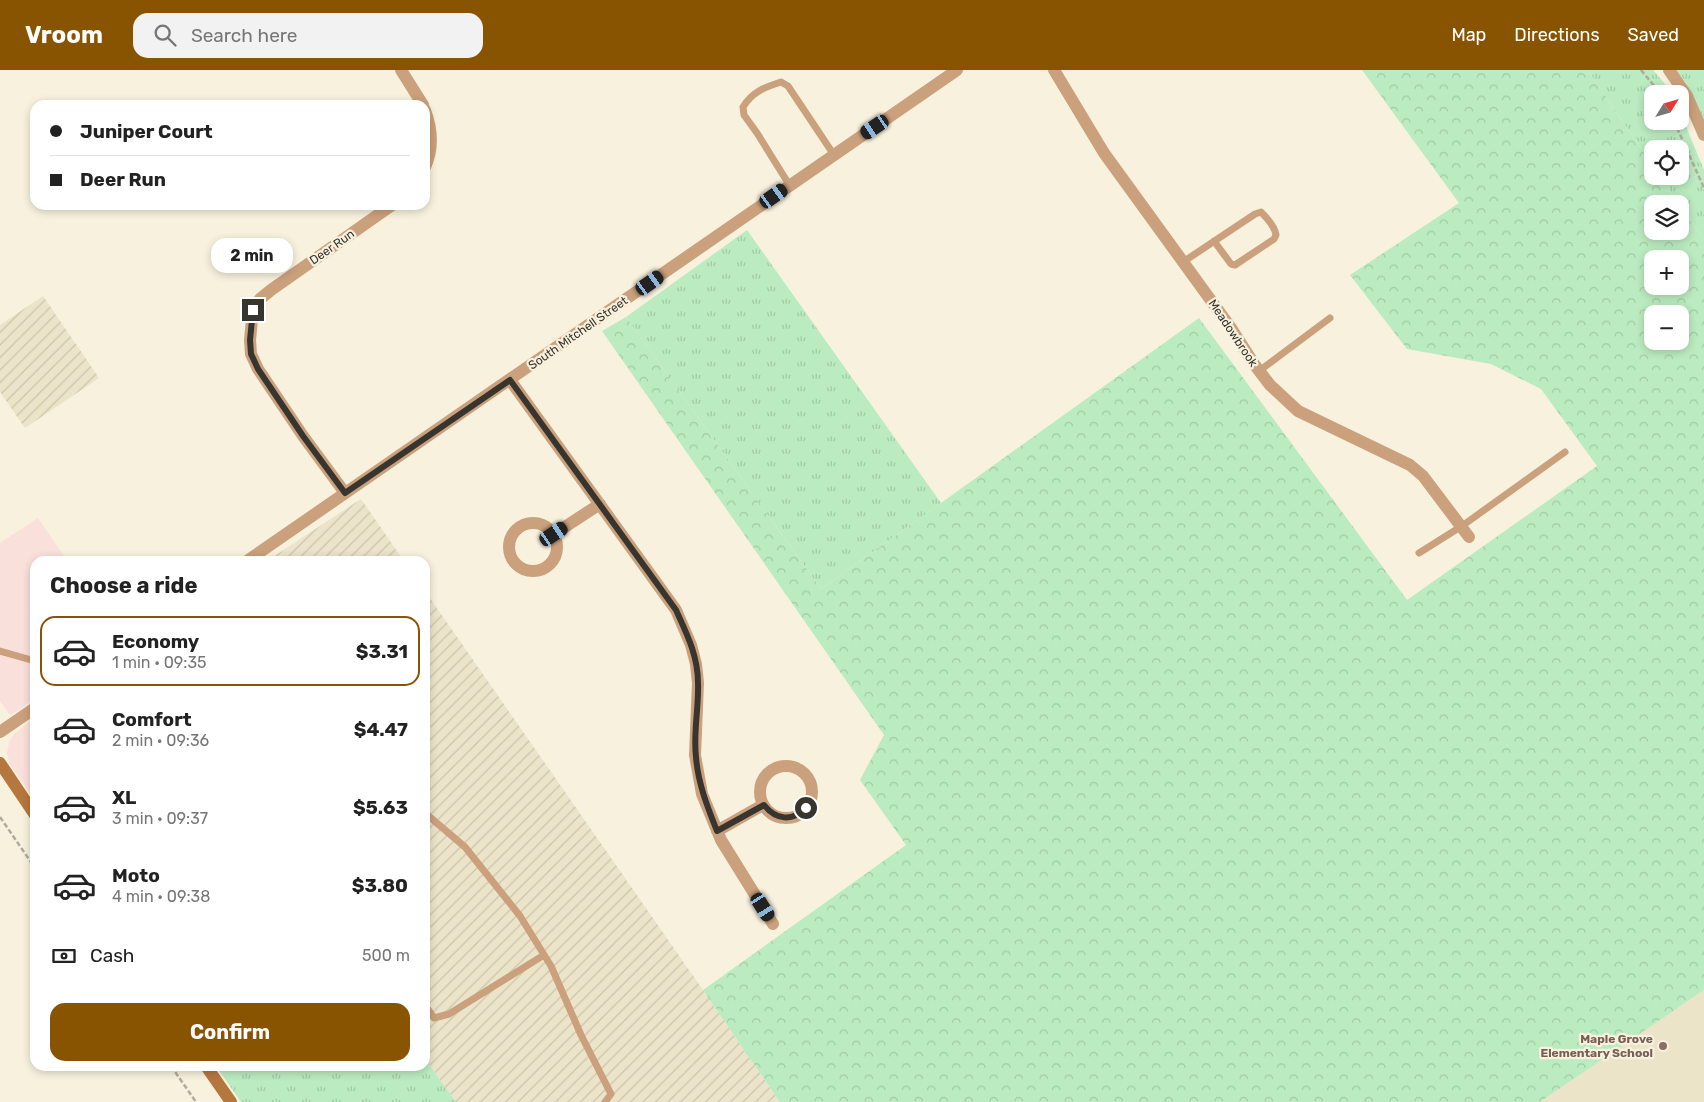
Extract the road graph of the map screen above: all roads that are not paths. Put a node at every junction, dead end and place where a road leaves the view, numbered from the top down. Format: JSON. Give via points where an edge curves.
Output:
{"nodes":[{"id":1,"x":402,"y":70,"type":"edge"},
{"id":2,"x":957,"y":70,"type":"edge"},
{"id":3,"x":1054,"y":70,"type":"edge"},
{"id":4,"x":1669,"y":70,"type":"edge"},
{"id":5,"x":420,"y":100,"type":"edge"},
{"id":6,"x":430,"y":129,"type":"edge"},
{"id":7,"x":1704,"y":135,"type":"edge"},
{"id":8,"x":834,"y":155,"type":"junction"},
{"id":9,"x":430,"y":158,"type":"edge"},
{"id":10,"x":790,"y":186,"type":"junction"},
{"id":11,"x":385,"y":210,"type":"edge"},
{"id":12,"x":1214,"y":241,"type":"junction"},
{"id":13,"x":1183,"y":262,"type":"junction"},
{"id":14,"x":1330,"y":318,"type":"dead end"},
{"id":15,"x":1259,"y":371,"type":"junction"},
{"id":16,"x":510,"y":380,"type":"junction"},
{"id":17,"x":1565,"y":452,"type":"dead end"},
{"id":18,"x":345,"y":493,"type":"junction"},
{"id":19,"x":600,"y":504,"type":"junction"},
{"id":20,"x":1465,"y":531,"type":"junction"},
{"id":21,"x":554,"y":534,"type":"dead end"},
{"id":22,"x":1419,"y":553,"type":"dead end"},
{"id":23,"x":254,"y":556,"type":"edge"},
{"id":24,"x":0,"y":651,"type":"edge"},
{"id":25,"x":30,"y":660,"type":"edge"},
{"id":26,"x":30,"y":711,"type":"edge"},
{"id":27,"x":0,"y":732,"type":"edge"},
{"id":28,"x":0,"y":763,"type":"edge"},
{"id":29,"x":764,"y":805,"type":"junction"},
{"id":30,"x":30,"y":808,"type":"edge"},
{"id":31,"x":430,"y":817,"type":"edge"},
{"id":32,"x":717,"y":831,"type":"junction"},
{"id":33,"x":773,"y":924,"type":"dead end"},
{"id":34,"x":544,"y":955,"type":"junction"},
{"id":35,"x":430,"y":1012,"type":"edge"},
{"id":36,"x":209,"y":1071,"type":"edge"},
{"id":37,"x":611,"y":1094,"type":"junction"},
{"id":38,"x":231,"y":1102,"type":"edge"},
{"id":39,"x":605,"y":1102,"type":"edge"},
{"id":40,"x":614,"y":1102,"type":"edge"}],
"edges":[{"from":1,"to":5,"type":"street"},
{"from":2,"to":8,"type":"street","name":"South Mitchell Street"},
{"from":3,"to":13,"type":"street","name":"Meadowbrook","via":[[1104,153]]},
{"from":4,"to":7,"type":"street","via":[[1687,96]]},
{"from":6,"to":9,"type":"street"},
{"from":8,"to":10,"type":"street","name":"South Mitchell Street"},
{"from":8,"to":10,"type":"lane","via":[[788,86],[781,82],[749,96],[743,107],[744,115]]},
{"from":10,"to":16,"type":"street","name":"South Mitchell Street"},
{"from":11,"to":18,"type":"street","name":"Deer Run","via":[[271,290],[253,310],[251,354],[258,369]]},
{"from":12,"to":12,"type":"lane","via":[[1261,212],[1276,231],[1274,239],[1234,265]]},
{"from":12,"to":13,"type":"lane"},
{"from":13,"to":15,"type":"street","name":"Meadowbrook"},
{"from":14,"to":15,"type":"lane"},
{"from":15,"to":20,"type":"street","name":"Meadowbrook","via":[[1298,411],[1410,465],[1424,476]]},
{"from":16,"to":18,"type":"street","name":"South Mitchell Street"},
{"from":16,"to":19,"type":"street"},
{"from":17,"to":20,"type":"lane"},
{"from":18,"to":23,"type":"street","name":"South Mitchell Street"},
{"from":19,"to":21,"type":"street"},
{"from":19,"to":32,"type":"street","via":[[676,610],[691,644],[698,683],[695,755],[702,794]]},
{"from":20,"to":22,"type":"lane"},
{"from":24,"to":25,"type":"lane"},
{"from":26,"to":27,"type":"street"},
{"from":28,"to":30,"type":"main road"},
{"from":29,"to":29,"type":"street","via":[[776,816],[784,818],[800,814],[811,800],[812,792],[806,776],[800,770],[783,766],[768,773],[760,788]]},
{"from":29,"to":32,"type":"street"},
{"from":31,"to":34,"type":"lane","via":[[466,847],[520,916]]},
{"from":32,"to":33,"type":"street"},
{"from":34,"to":35,"type":"lane","via":[[449,1014],[434,1018]]},
{"from":34,"to":37,"type":"lane"},
{"from":36,"to":38,"type":"main road"},
{"from":37,"to":39,"type":"lane"},
{"from":37,"to":40,"type":"lane"}]}
